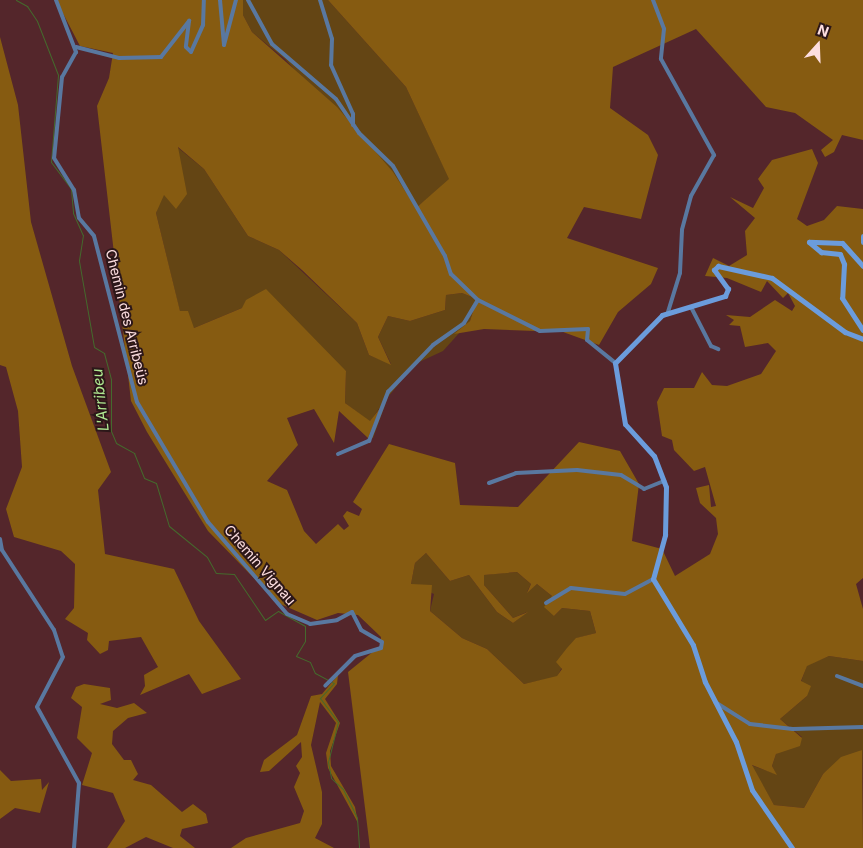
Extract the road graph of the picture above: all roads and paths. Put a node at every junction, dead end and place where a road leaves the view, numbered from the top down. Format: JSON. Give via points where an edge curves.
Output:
{"nodes":[{"id":1,"x":56,"y":0,"type":"edge"},
{"id":2,"x":204,"y":0,"type":"edge"},
{"id":3,"x":220,"y":0,"type":"edge"},
{"id":4,"x":236,"y":0,"type":"edge"},
{"id":5,"x":248,"y":0,"type":"edge"},
{"id":6,"x":320,"y":0,"type":"edge"},
{"id":7,"x":653,"y":0,"type":"edge"},
{"id":8,"x":76,"y":47,"type":"junction"},
{"id":9,"x":353,"y":124,"type":"junction"},
{"id":10,"x":863,"y":236,"type":"edge"},
{"id":11,"x":863,"y":242,"type":"edge"},
{"id":12,"x":863,"y":266,"type":"edge"},
{"id":13,"x":478,"y":300,"type":"junction"},
{"id":14,"x":691,"y":306,"type":"junction"},
{"id":15,"x":668,"y":312,"type":"junction"},
{"id":16,"x":863,"y":330,"type":"edge"},
{"id":17,"x":863,"y":339,"type":"edge"},
{"id":18,"x":718,"y":349,"type":"dead end"},
{"id":19,"x":615,"y":363,"type":"junction"},
{"id":20,"x":145,"y":419,"type":"joint"},
{"id":21,"x":338,"y":454,"type":"dead end"},
{"id":22,"x":664,"y":480,"type":"junction"},
{"id":23,"x":489,"y":483,"type":"dead end"},
{"id":24,"x":0,"y":539,"type":"edge"},
{"id":25,"x":653,"y":578,"type":"junction"},
{"id":26,"x":546,"y":603,"type":"dead end"},
{"id":27,"x":837,"y":676,"type":"dead end"},
{"id":28,"x":325,"y":686,"type":"dead end"},
{"id":29,"x":863,"y":686,"type":"edge"},
{"id":30,"x":715,"y":702,"type":"junction"},
{"id":31,"x":863,"y":727,"type":"edge"},
{"id":32,"x":74,"y":848,"type":"edge"},
{"id":33,"x":792,"y":848,"type":"edge"}],
"edges":[{"from":1,"to":8,"type":"street"},
{"from":2,"to":8,"type":"street","via":[[203,25],[191,52],[186,47],[189,21],[161,57],[119,58]]},
{"from":3,"to":4,"type":"street","via":[[224,45]]},
{"from":5,"to":9,"type":"street","via":[[272,44],[336,99]]},
{"from":6,"to":9,"type":"street","via":[[332,39],[331,65],[354,114]]},
{"from":7,"to":15,"type":"street","via":[[664,29],[662,59],[714,155],[690,196],[682,230],[680,273]]},
{"from":8,"to":20,"type":"street","name":"Chemin des Arribeüs","via":[[75,59],[62,77],[54,158],[74,190],[79,218],[94,236]]},
{"from":9,"to":13,"type":"street","via":[[393,166],[445,256],[447,270]]},
{"from":10,"to":11,"type":"street"},
{"from":12,"to":16,"type":"street","via":[[842,243],[809,242],[821,252],[840,254],[844,264],[842,298]]},
{"from":13,"to":19,"type":"street","via":[[540,331],[588,329],[587,340]]},
{"from":13,"to":21,"type":"street","via":[[464,323],[433,345],[388,392],[369,441]]},
{"from":14,"to":15,"type":"street"},
{"from":14,"to":17,"type":"street","via":[[727,294],[727,282],[715,267],[766,275],[845,332]]},
{"from":14,"to":18,"type":"street","via":[[711,346]]},
{"from":15,"to":19,"type":"street"},
{"from":19,"to":22,"type":"street","via":[[625,424],[654,456]]},
{"from":20,"to":28,"type":"street","name":"Chemin Vignau","via":[[208,522],[287,614],[310,624],[337,620],[352,612],[361,630],[382,642],[381,648],[355,656]]},
{"from":22,"to":23,"type":"street","via":[[644,489],[621,475],[577,470],[516,473]]},
{"from":22,"to":25,"type":"street","via":[[665,535]]},
{"from":24,"to":32,"type":"street","via":[[2,550],[54,630],[63,663],[37,706],[79,783]]},
{"from":25,"to":26,"type":"street","via":[[625,594],[571,588]]},
{"from":25,"to":30,"type":"street","via":[[693,645]]},
{"from":27,"to":29,"type":"street"},
{"from":30,"to":31,"type":"street","via":[[750,724],[793,728]]},
{"from":30,"to":33,"type":"street","via":[[736,742],[752,790]]}]}
